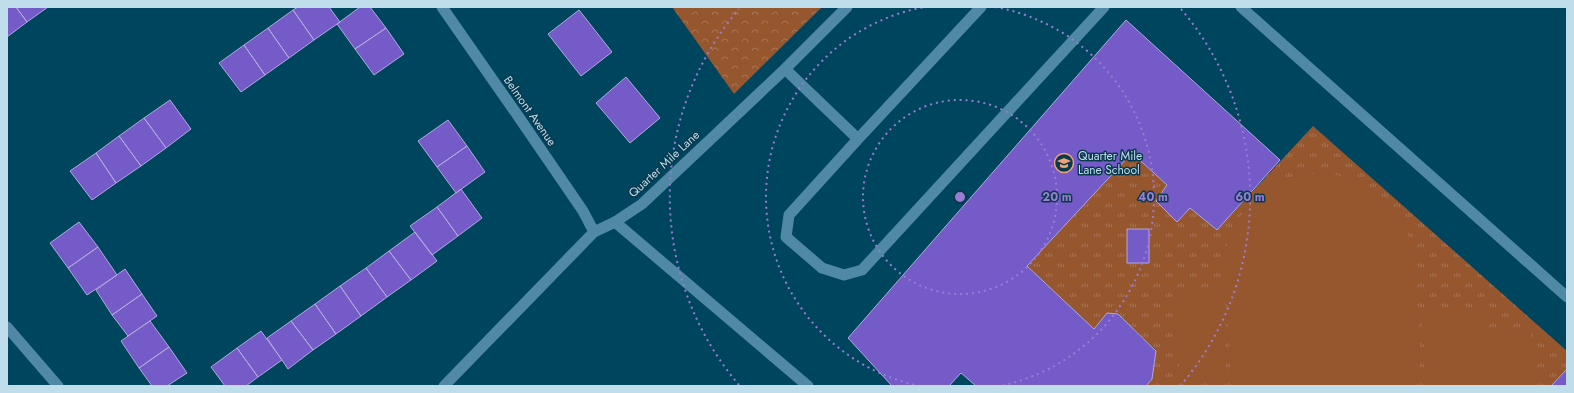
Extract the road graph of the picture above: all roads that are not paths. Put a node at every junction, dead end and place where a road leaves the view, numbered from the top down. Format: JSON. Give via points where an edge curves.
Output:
{"nodes":[{"id":1,"x":442,"y":7,"type":"edge"},
{"id":2,"x":848,"y":7,"type":"edge"},
{"id":3,"x":981,"y":7,"type":"edge"},
{"id":4,"x":1104,"y":7,"type":"edge"},
{"id":5,"x":1242,"y":7,"type":"edge"},
{"id":6,"x":785,"y":69,"type":"junction"},
{"id":7,"x":858,"y":139,"type":"junction"},
{"id":8,"x":615,"y":222,"type":"junction"},
{"id":9,"x":594,"y":232,"type":"junction"},
{"id":10,"x":1567,"y":297,"type":"edge"},
{"id":11,"x":7,"y":327,"type":"edge"},
{"id":12,"x":58,"y":386,"type":"edge"},
{"id":13,"x":444,"y":386,"type":"edge"},
{"id":14,"x":808,"y":386,"type":"edge"}],
"edges":[{"from":1,"to":9,"type":"street","name":"Belmont Avenue","via":[[527,129]]},
{"from":2,"to":6,"type":"street","name":"Quarter Mile Lane"},
{"from":3,"to":7,"type":"street"},
{"from":4,"to":7,"type":"street","via":[[862,270],[844,275],[822,268],[786,237],[788,215]]},
{"from":5,"to":10,"type":"street"},
{"from":6,"to":7,"type":"street"},
{"from":6,"to":8,"type":"street","name":"Quarter Mile Lane","via":[[642,204]]},
{"from":8,"to":9,"type":"street","name":"Quarter Mile Lane"},
{"from":8,"to":14,"type":"street"},
{"from":9,"to":13,"type":"street","name":"Quarter Mile Lane"},
{"from":11,"to":12,"type":"street"}]}
